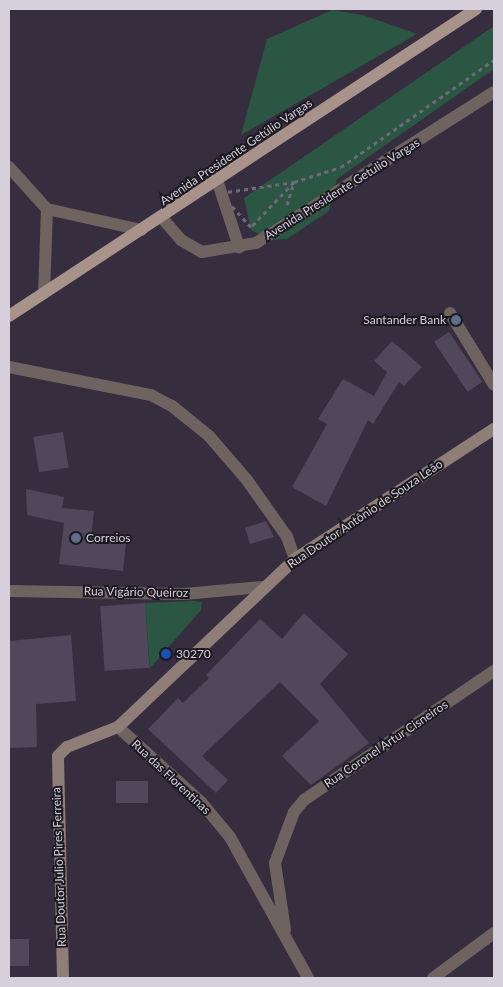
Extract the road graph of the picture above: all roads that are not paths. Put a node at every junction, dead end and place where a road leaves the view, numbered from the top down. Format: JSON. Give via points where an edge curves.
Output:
{"nodes":[{"id":1,"x":476,"y":9,"type":"edge"},
{"id":2,"x":494,"y":92,"type":"edge"},
{"id":3,"x":9,"y":167,"type":"edge"},
{"id":4,"x":218,"y":186,"type":"junction"},
{"id":5,"x":47,"y":209,"type":"junction"},
{"id":6,"x":162,"y":218,"type":"junction"},
{"id":7,"x":142,"y":230,"type":"junction"},
{"id":8,"x":239,"y":247,"type":"junction"},
{"id":9,"x":44,"y":293,"type":"junction"},
{"id":10,"x":450,"y":314,"type":"dead end"},
{"id":11,"x":9,"y":316,"type":"edge"},
{"id":12,"x":9,"y":367,"type":"edge"},
{"id":13,"x":494,"y":385,"type":"edge"},
{"id":14,"x":494,"y":429,"type":"edge"},
{"id":15,"x":295,"y":559,"type":"junction"},
{"id":16,"x":263,"y":586,"type":"junction"},
{"id":17,"x":9,"y":591,"type":"edge"},
{"id":18,"x":494,"y":671,"type":"edge"},
{"id":19,"x":118,"y":727,"type":"junction"},
{"id":20,"x":58,"y":756,"type":"joint"},
{"id":21,"x":288,"y":827,"type":"joint"},
{"id":22,"x":285,"y":930,"type":"junction"},
{"id":23,"x":494,"y":933,"type":"edge"},
{"id":24,"x":63,"y":978,"type":"edge"},
{"id":25,"x":308,"y":978,"type":"edge"},
{"id":26,"x":433,"y":978,"type":"edge"}],
"edges":[{"from":1,"to":4,"type":"main road","name":"Avenida Presidente Getúlio Vargas"},
{"from":2,"to":8,"type":"street","name":"Avenida Presidente Getulio Vargas","via":[[256,243]]},
{"from":3,"to":5,"type":"street"},
{"from":4,"to":6,"type":"main road","name":"Avenida Presidente Getúlio Vargas"},
{"from":4,"to":8,"type":"street"},
{"from":5,"to":7,"type":"street"},
{"from":5,"to":9,"type":"street"},
{"from":6,"to":7,"type":"main road","name":"Avenida Presidente Getúlio Vargas"},
{"from":6,"to":8,"type":"street","name":"Avenida Presidente Getulio Vargas","via":[[181,240],[202,252]]},
{"from":7,"to":9,"type":"main road","name":"Avenida Presidente Getúlio Vargas"},
{"from":9,"to":11,"type":"main road","name":"Avenida Presidente Getúlio Vargas"},
{"from":10,"to":13,"type":"street"},
{"from":12,"to":15,"type":"street","via":[[151,395],[189,417],[228,457],[271,511]]},
{"from":14,"to":15,"type":"street","name":"Rua Doutor Antônio de Souza Leão"},
{"from":15,"to":16,"type":"street","name":"Rua Doutor Antônio de Souza Leão"},
{"from":16,"to":17,"type":"street","name":"Rua Vigário Queiroz","via":[[184,594]]},
{"from":16,"to":19,"type":"street","name":"Rua Doutor Antônio de Souza Leão"},
{"from":18,"to":21,"type":"street","name":"Rua Coronel Artur Cisneiros","via":[[304,800]]},
{"from":19,"to":20,"type":"street","name":"Rua Doutor Antônio de Souza Leão","via":[[67,747]]},
{"from":19,"to":22,"type":"street","name":"Rua das Florentinas","via":[[207,809],[230,837]]},
{"from":20,"to":24,"type":"street","name":"Rua Doutor Julio Pires Ferreira"},
{"from":21,"to":22,"type":"street","name":"Rua das Florentinas","via":[[274,875]]},
{"from":22,"to":25,"type":"street","name":"Rua das Florentinas"},
{"from":23,"to":26,"type":"street"}]}
